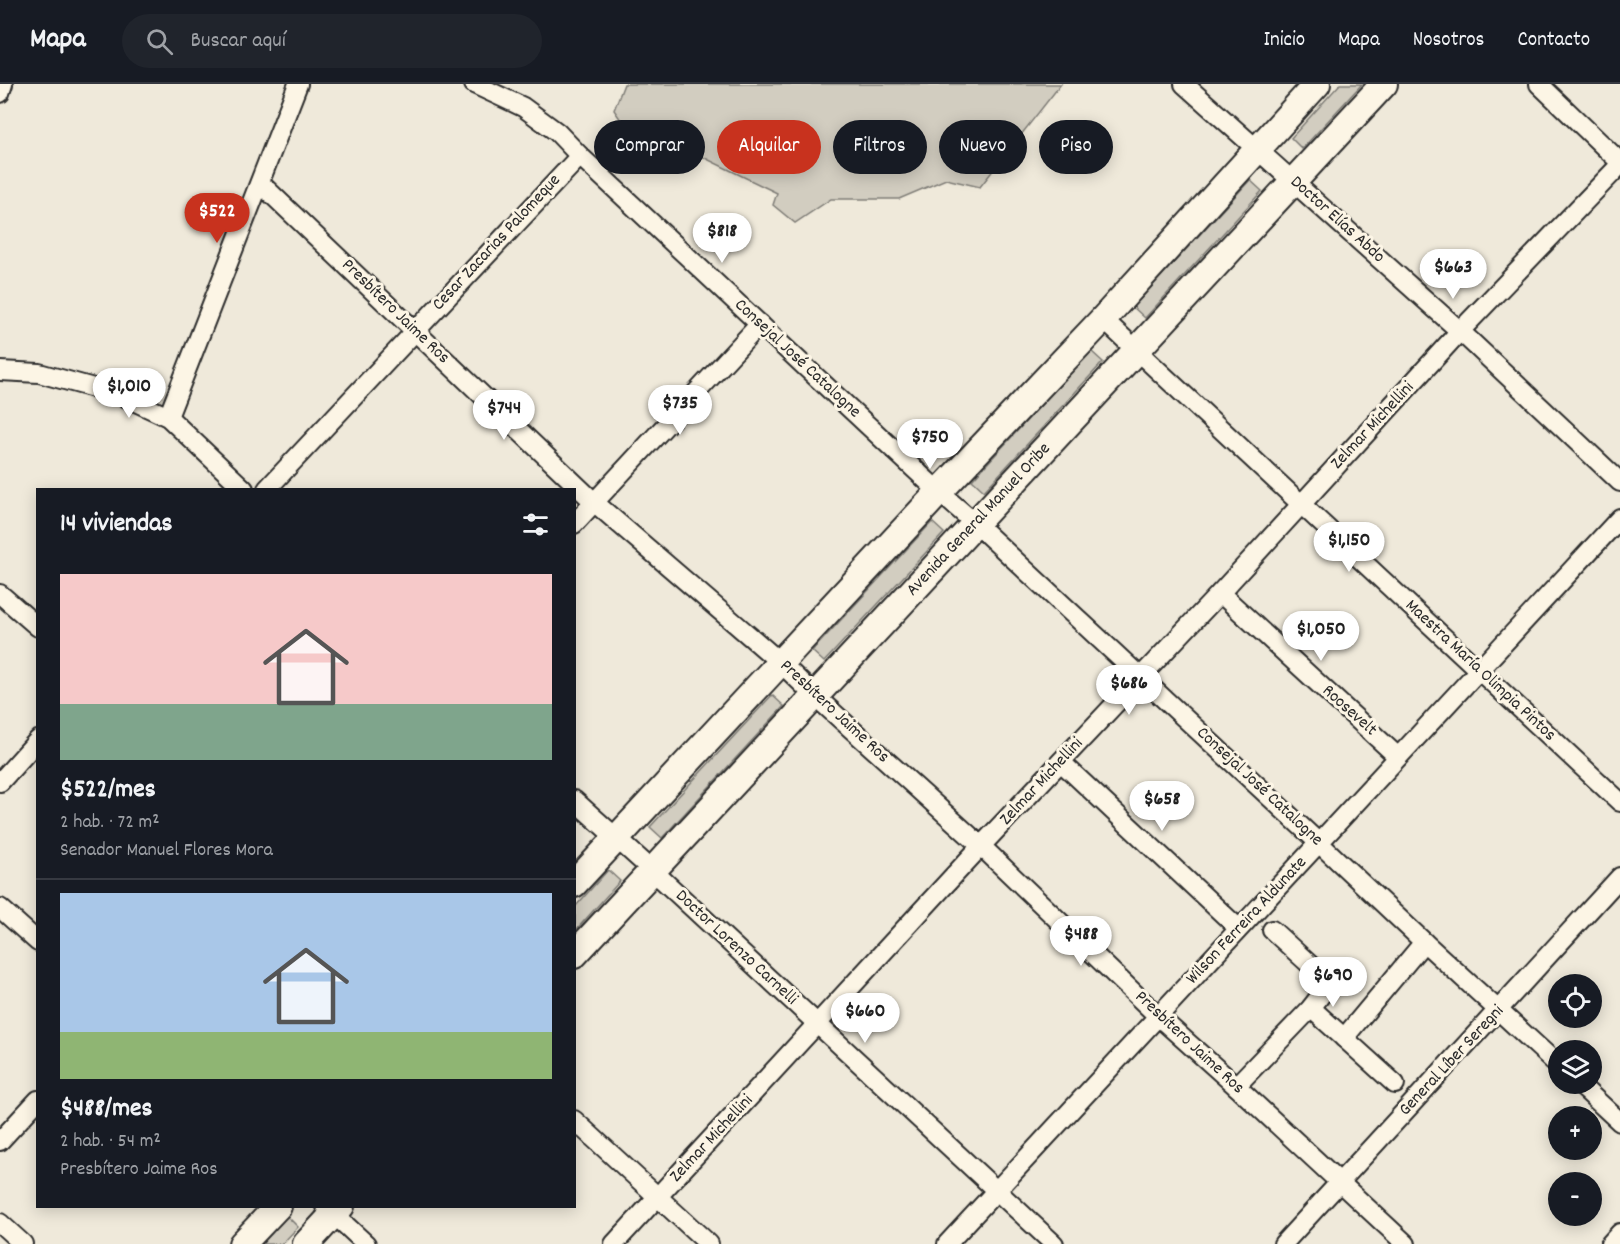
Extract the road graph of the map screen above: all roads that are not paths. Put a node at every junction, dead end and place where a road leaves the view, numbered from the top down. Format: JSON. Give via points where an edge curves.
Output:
{"nodes":[{"id":1,"x":3,"y":84,"type":"edge"},
{"id":2,"x":298,"y":84,"type":"edge"},
{"id":3,"x":474,"y":84,"type":"edge"},
{"id":4,"x":1184,"y":84,"type":"edge"},
{"id":5,"x":1317,"y":84,"type":"edge"},
{"id":6,"x":1384,"y":84,"type":"edge"},
{"id":7,"x":1539,"y":84,"type":"edge"},
{"id":8,"x":0,"y":93,"type":"edge"},
{"id":9,"x":1257,"y":150,"type":"junction"},
{"id":10,"x":580,"y":156,"type":"junction"},
{"id":11,"x":1620,"y":164,"type":"edge"},
{"id":12,"x":1294,"y":181,"type":"junction"},
{"id":13,"x":260,"y":183,"type":"junction"},
{"id":14,"x":1103,"y":318,"type":"junction"},
{"id":15,"x":760,"y":324,"type":"junction"},
{"id":16,"x":414,"y":331,"type":"junction"},
{"id":17,"x":1460,"y":331,"type":"junction"},
{"id":18,"x":1136,"y":350,"type":"junction"},
{"id":19,"x":0,"y":371,"type":"edge"},
{"id":20,"x":168,"y":417,"type":"junction"},
{"id":21,"x":1620,"y":482,"type":"edge"},
{"id":22,"x":243,"y":488,"type":"edge"},
{"id":23,"x":268,"y":488,"type":"edge"},
{"id":24,"x":939,"y":492,"type":"junction"},
{"id":25,"x":594,"y":503,"type":"junction"},
{"id":26,"x":1301,"y":504,"type":"junction"},
{"id":27,"x":1620,"y":518,"type":"edge"},
{"id":28,"x":576,"y":522,"type":"edge"},
{"id":29,"x":976,"y":524,"type":"junction"},
{"id":30,"x":1220,"y":593,"type":"junction"},
{"id":31,"x":0,"y":594,"type":"edge"},
{"id":32,"x":36,"y":625,"type":"edge"},
{"id":33,"x":781,"y":663,"type":"junction"},
{"id":34,"x":1479,"y":670,"type":"junction"},
{"id":35,"x":1141,"y":676,"type":"junction"},
{"id":36,"x":816,"y":697,"type":"junction"},
{"id":37,"x":36,"y":742,"type":"edge"},
{"id":38,"x":1398,"y":757,"type":"junction"},
{"id":39,"x":1061,"y":762,"type":"junction"},
{"id":40,"x":0,"y":782,"type":"edge"},
{"id":41,"x":576,"y":802,"type":"edge"},
{"id":42,"x":1620,"y":802,"type":"edge"},
{"id":43,"x":616,"y":839,"type":"junction"},
{"id":44,"x":1319,"y":843,"type":"junction"},
{"id":45,"x":981,"y":846,"type":"junction"},
{"id":46,"x":653,"y":871,"type":"junction"},
{"id":47,"x":1620,"y":877,"type":"edge"},
{"id":48,"x":576,"y":882,"type":"edge"},
{"id":49,"x":0,"y":908,"type":"edge"},
{"id":50,"x":1238,"y":928,"type":"junction"},
{"id":51,"x":1272,"y":930,"type":"dead end"},
{"id":52,"x":36,"y":940,"type":"edge"},
{"id":53,"x":1424,"y":942,"type":"junction"},
{"id":54,"x":576,"y":953,"type":"edge"},
{"id":55,"x":1311,"y":1008,"type":"junction"},
{"id":56,"x":1499,"y":1010,"type":"junction"},
{"id":57,"x":1159,"y":1017,"type":"junction"},
{"id":58,"x":818,"y":1024,"type":"junction"},
{"id":59,"x":1344,"y":1038,"type":"junction"},
{"id":60,"x":1548,"y":1056,"type":"edge"},
{"id":61,"x":1395,"y":1084,"type":"dead end"},
{"id":62,"x":1236,"y":1086,"type":"junction"},
{"id":63,"x":1590,"y":1094,"type":"edge"},
{"id":64,"x":36,"y":1102,"type":"edge"},
{"id":65,"x":576,"y":1122,"type":"edge"},
{"id":66,"x":1620,"y":1122,"type":"edge"},
{"id":67,"x":0,"y":1141,"type":"edge"},
{"id":68,"x":1340,"y":1182,"type":"junction"},
{"id":69,"x":996,"y":1191,"type":"junction"},
{"id":70,"x":658,"y":1197,"type":"junction"},
{"id":71,"x":276,"y":1208,"type":"edge"},
{"id":72,"x":333,"y":1209,"type":"edge"},
{"id":73,"x":0,"y":1223,"type":"edge"},
{"id":74,"x":1620,"y":1233,"type":"edge"},
{"id":75,"x":23,"y":1244,"type":"edge"},
{"id":76,"x":242,"y":1244,"type":"edge"},
{"id":77,"x":306,"y":1244,"type":"edge"},
{"id":78,"x":366,"y":1244,"type":"edge"},
{"id":79,"x":614,"y":1244,"type":"edge"},
{"id":80,"x":709,"y":1244,"type":"edge"},
{"id":81,"x":947,"y":1244,"type":"edge"},
{"id":82,"x":1054,"y":1244,"type":"edge"},
{"id":83,"x":1283,"y":1244,"type":"edge"},
{"id":84,"x":1406,"y":1244,"type":"edge"},
{"id":85,"x":1610,"y":1244,"type":"edge"}],
"edges":[{"from":1,"to":8,"type":"street"},
{"from":2,"to":13,"type":"street"},
{"from":3,"to":10,"type":"street","name":"Consejal José Catalogne","via":[[524,107]]},
{"from":4,"to":9,"type":"street","name":"Doctor Elías Abdo"},
{"from":5,"to":9,"type":"main road"},
{"from":6,"to":12,"type":"main road","name":"Avenida General Manuel Oribe"},
{"from":7,"to":11,"type":"street"},
{"from":9,"to":12,"type":"street","name":"Doctor Elías Abdo"},
{"from":9,"to":14,"type":"main road"},
{"from":10,"to":15,"type":"street","name":"Consejal José Catalogne"},
{"from":10,"to":16,"type":"street","name":"Cesar Zacarias Palomeque"},
{"from":11,"to":17,"type":"street","name":"Zelmar Michellini"},
{"from":12,"to":17,"type":"street","name":"Doctor Elías Abdo"},
{"from":12,"to":18,"type":"main road","name":"Avenida General Manuel Oribe"},
{"from":13,"to":16,"type":"street","name":"Presbítero Jaime Ros"},
{"from":13,"to":20,"type":"street"},
{"from":14,"to":18,"type":"street","name":"Maestra María Olimpia Pintos"},
{"from":14,"to":24,"type":"main road"},
{"from":15,"to":24,"type":"street","name":"Consejal José Catalogne"},
{"from":15,"to":25,"type":"street"},
{"from":16,"to":23,"type":"street","name":"Cesar Zacarias Palomeque"},
{"from":16,"to":25,"type":"street","name":"Presbítero Jaime Ros"},
{"from":17,"to":21,"type":"street","name":"Doctor Elías Abdo"},
{"from":17,"to":26,"type":"street","name":"Zelmar Michellini"},
{"from":18,"to":26,"type":"street","name":"Maestra María Olimpia Pintos"},
{"from":18,"to":29,"type":"main road","name":"Avenida General Manuel Oribe"},
{"from":19,"to":20,"type":"street","via":[[39,373],[123,396]]},
{"from":20,"to":22,"type":"street"},
{"from":24,"to":29,"type":"street","name":"Consejal José Catalogne"},
{"from":24,"to":33,"type":"main road"},
{"from":25,"to":28,"type":"street"},
{"from":25,"to":33,"type":"street","name":"Presbítero Jaime Ros"},
{"from":26,"to":30,"type":"street","name":"Zelmar Michellini"},
{"from":26,"to":34,"type":"street","name":"Maestra María Olimpia Pintos"},
{"from":27,"to":34,"type":"street","name":"Wilson Ferreira Aldunate"},
{"from":29,"to":35,"type":"street","name":"Consejal José Catalogne"},
{"from":29,"to":36,"type":"main road","name":"Avenida General Manuel Oribe"},
{"from":30,"to":35,"type":"street","name":"Zelmar Michellini"},
{"from":30,"to":38,"type":"street","name":"Roosevelt"},
{"from":31,"to":32,"type":"street"},
{"from":33,"to":36,"type":"street","name":"Presbítero Jaime Ros"},
{"from":33,"to":43,"type":"main road"},
{"from":34,"to":38,"type":"street","name":"Wilson Ferreira Aldunate"},
{"from":34,"to":42,"type":"street","name":"Maestra María Olimpia Pintos"},
{"from":35,"to":39,"type":"street","name":"Zelmar Michellini"},
{"from":35,"to":44,"type":"street","name":"Consejal José Catalogne"},
{"from":36,"to":45,"type":"street","name":"Presbítero Jaime Ros"},
{"from":36,"to":46,"type":"main road","name":"Avenida General Manuel Oribe"},
{"from":37,"to":40,"type":"street"},
{"from":38,"to":44,"type":"street","name":"Wilson Ferreira Aldunate"},
{"from":39,"to":45,"type":"street","name":"Zelmar Michellini"},
{"from":39,"to":50,"type":"street"},
{"from":41,"to":43,"type":"street","name":"Doctor Lorenzo Carnelli"},
{"from":43,"to":46,"type":"street","name":"Doctor Lorenzo Carnelli"},
{"from":43,"to":48,"type":"main road"},
{"from":44,"to":50,"type":"street","name":"Wilson Ferreira Aldunate"},
{"from":44,"to":53,"type":"street","name":"Consejal José Catalogne"},
{"from":45,"to":57,"type":"street","name":"Presbítero Jaime Ros"},
{"from":45,"to":58,"type":"street","name":"Zelmar Michellini"},
{"from":46,"to":54,"type":"main road","name":"Avenida General Manuel Oribe"},
{"from":46,"to":58,"type":"street","name":"Doctor Lorenzo Carnelli"},
{"from":47,"to":56,"type":"street","name":"General Líber Seregni"},
{"from":49,"to":52,"type":"street"},
{"from":50,"to":57,"type":"street","name":"Wilson Ferreira Aldunate"},
{"from":51,"to":55,"type":"street","via":[[1330,983]]},
{"from":53,"to":56,"type":"street","name":"Consejal José Catalogne"},
{"from":53,"to":59,"type":"street"},
{"from":55,"to":59,"type":"street"},
{"from":55,"to":62,"type":"street"},
{"from":56,"to":60,"type":"street","name":"Consejal José Catalogne"},
{"from":56,"to":68,"type":"street","name":"General Líber Seregni"},
{"from":57,"to":62,"type":"street","name":"Presbítero Jaime Ros"},
{"from":57,"to":69,"type":"street","name":"Wilson Ferreira Aldunate"},
{"from":58,"to":69,"type":"street","name":"Doctor Lorenzo Carnelli"},
{"from":58,"to":70,"type":"street","name":"Zelmar Michellini"},
{"from":59,"to":61,"type":"street"},
{"from":62,"to":68,"type":"street","name":"Presbítero Jaime Ros"},
{"from":63,"to":66,"type":"street"},
{"from":64,"to":67,"type":"street"},
{"from":65,"to":70,"type":"street"},
{"from":68,"to":83,"type":"street","name":"General Líber Seregni"},
{"from":68,"to":84,"type":"street","name":"Presbítero Jaime Ros"},
{"from":69,"to":81,"type":"street","name":"Wilson Ferreira Aldunate"},
{"from":69,"to":82,"type":"street","name":"Doctor Lorenzo Carnelli"},
{"from":70,"to":79,"type":"street","name":"Zelmar Michellini"},
{"from":70,"to":80,"type":"street"},
{"from":71,"to":76,"type":"main road"},
{"from":72,"to":77,"type":"main road"},
{"from":72,"to":78,"type":"street"},
{"from":73,"to":75,"type":"street"},
{"from":74,"to":85,"type":"street"}]}
